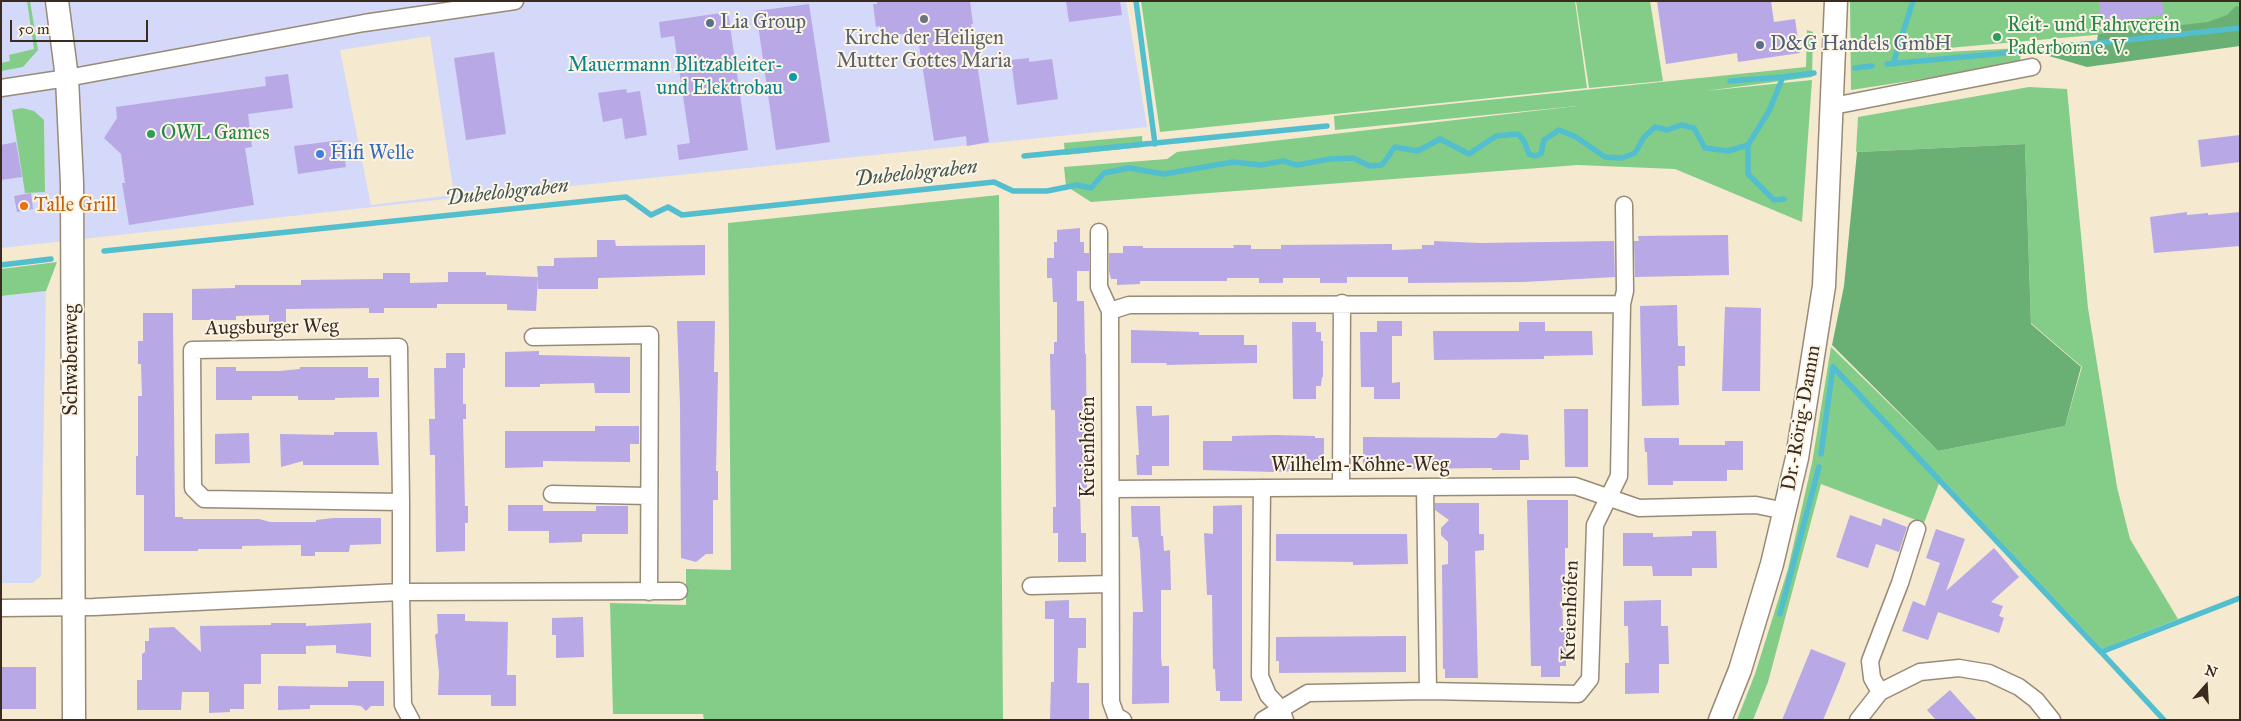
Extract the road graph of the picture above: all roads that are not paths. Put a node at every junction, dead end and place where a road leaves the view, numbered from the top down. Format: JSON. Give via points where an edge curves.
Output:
{"nodes":[{"id":1,"x":57,"y":1,"type":"edge"},
{"id":2,"x":515,"y":1,"type":"edge"},
{"id":3,"x":1836,"y":1,"type":"edge"},
{"id":4,"x":2032,"y":68,"type":"dead end"},
{"id":5,"x":67,"y":78,"type":"junction"},
{"id":6,"x":1,"y":88,"type":"edge"},
{"id":7,"x":1833,"y":106,"type":"junction"},
{"id":8,"x":1624,"y":205,"type":"dead end"},
{"id":9,"x":1099,"y":232,"type":"dead end"},
{"id":10,"x":1342,"y":304,"type":"junction"},
{"id":11,"x":1622,"y":304,"type":"junction"},
{"id":12,"x":1110,"y":311,"type":"junction"},
{"id":13,"x":533,"y":337,"type":"dead end"},
{"id":14,"x":1341,"y":487,"type":"junction"},
{"id":15,"x":1262,"y":488,"type":"junction"},
{"id":16,"x":1425,"y":488,"type":"junction"},
{"id":17,"x":1111,"y":490,"type":"junction"},
{"id":18,"x":552,"y":494,"type":"dead end"},
{"id":19,"x":649,"y":496,"type":"junction"},
{"id":20,"x":1608,"y":498,"type":"junction"},
{"id":21,"x":401,"y":502,"type":"junction"},
{"id":22,"x":1786,"y":511,"type":"junction"},
{"id":23,"x":1917,"y":529,"type":"dead end"},
{"id":24,"x":1109,"y":584,"type":"junction"},
{"id":25,"x":1031,"y":586,"type":"dead end"},
{"id":26,"x":679,"y":591,"type":"dead end"},
{"id":27,"x":401,"y":592,"type":"junction"},
{"id":28,"x":649,"y":592,"type":"junction"},
{"id":29,"x":1,"y":608,"type":"edge"},
{"id":30,"x":74,"y":608,"type":"junction"},
{"id":31,"x":1428,"y":691,"type":"junction"},
{"id":32,"x":1880,"y":692,"type":"junction"},
{"id":33,"x":1283,"y":714,"type":"edge"},
{"id":34,"x":1117,"y":718,"type":"edge"},
{"id":35,"x":74,"y":720,"type":"edge"},
{"id":36,"x":411,"y":720,"type":"edge"},
{"id":37,"x":1263,"y":720,"type":"edge"},
{"id":38,"x":1720,"y":720,"type":"edge"},
{"id":39,"x":1858,"y":720,"type":"edge"},
{"id":40,"x":2052,"y":720,"type":"edge"}],
"edges":[{"from":1,"to":5,"type":"street","name":"Schwabenweg"},
{"from":2,"to":5,"type":"street","via":[[364,23]]},
{"from":3,"to":7,"type":"street","name":"Dr.-Rörig-Damm"},
{"from":4,"to":7,"type":"street"},
{"from":5,"to":6,"type":"street"},
{"from":5,"to":30,"type":"street","name":"Schwabenweg","via":[[72,183]]},
{"from":7,"to":22,"type":"street","name":"Dr.-Rörig-Damm","via":[[1824,286]]},
{"from":8,"to":11,"type":"street","name":"Kreienhöfen","via":[[1625,291]]},
{"from":9,"to":12,"type":"street","name":"Kreienhöfen","via":[[1099,287]]},
{"from":10,"to":11,"type":"street"},
{"from":10,"to":12,"type":"street","via":[[1129,305]]},
{"from":10,"to":14,"type":"street"},
{"from":11,"to":20,"type":"street","name":"Kreienhöfen","via":[[1619,476]]},
{"from":12,"to":17,"type":"street","name":"Kreienhöfen"},
{"from":13,"to":19,"type":"street","via":[[650,335]]},
{"from":14,"to":15,"type":"street","name":"Wilhelm-Köhne-Weg"},
{"from":14,"to":16,"type":"street","name":"Wilhelm-Köhne-Weg"},
{"from":15,"to":17,"type":"street","name":"Wilhelm-Köhne-Weg"},
{"from":15,"to":33,"type":"street","via":[[1260,676],[1268,695]]},
{"from":16,"to":20,"type":"street","name":"Wilhelm-Köhne-Weg","via":[[1576,486]]},
{"from":16,"to":31,"type":"street"},
{"from":17,"to":24,"type":"street","name":"Kreienhöfen"},
{"from":18,"to":19,"type":"street"},
{"from":19,"to":28,"type":"street"},
{"from":20,"to":22,"type":"street","via":[[1639,508],[1756,505]]},
{"from":20,"to":31,"type":"street","name":"Kreienhöfen","via":[[1594,525],[1590,679],[1578,694]]},
{"from":21,"to":21,"type":"street","name":"Augsburger Weg","via":[[399,347],[192,350],[193,488],[204,499]]},
{"from":21,"to":27,"type":"street","name":"Augsburger Weg"},
{"from":22,"to":38,"type":"street","name":"Dr.-Rörig-Damm","via":[[1740,670]]},
{"from":23,"to":32,"type":"street","via":[[1870,661],[1872,678]]},
{"from":24,"to":25,"type":"street"},
{"from":24,"to":34,"type":"street","name":"Kreienhöfen","via":[[1111,702]]},
{"from":26,"to":28,"type":"street"},
{"from":27,"to":28,"type":"street"},
{"from":27,"to":30,"type":"street"},
{"from":27,"to":36,"type":"street","name":"Augsburger Weg","via":[[403,705]]},
{"from":29,"to":30,"type":"street"},
{"from":30,"to":35,"type":"street","name":"Schwabenweg"},
{"from":31,"to":33,"type":"street","name":"Kreienhöfen","via":[[1308,692]]},
{"from":32,"to":39,"type":"street"},
{"from":32,"to":40,"type":"street","via":[[1920,672],[1959,668],[1989,674],[2019,687],[2036,700]]},
{"from":33,"to":37,"type":"street","name":"Kreienhöfen"}]}
